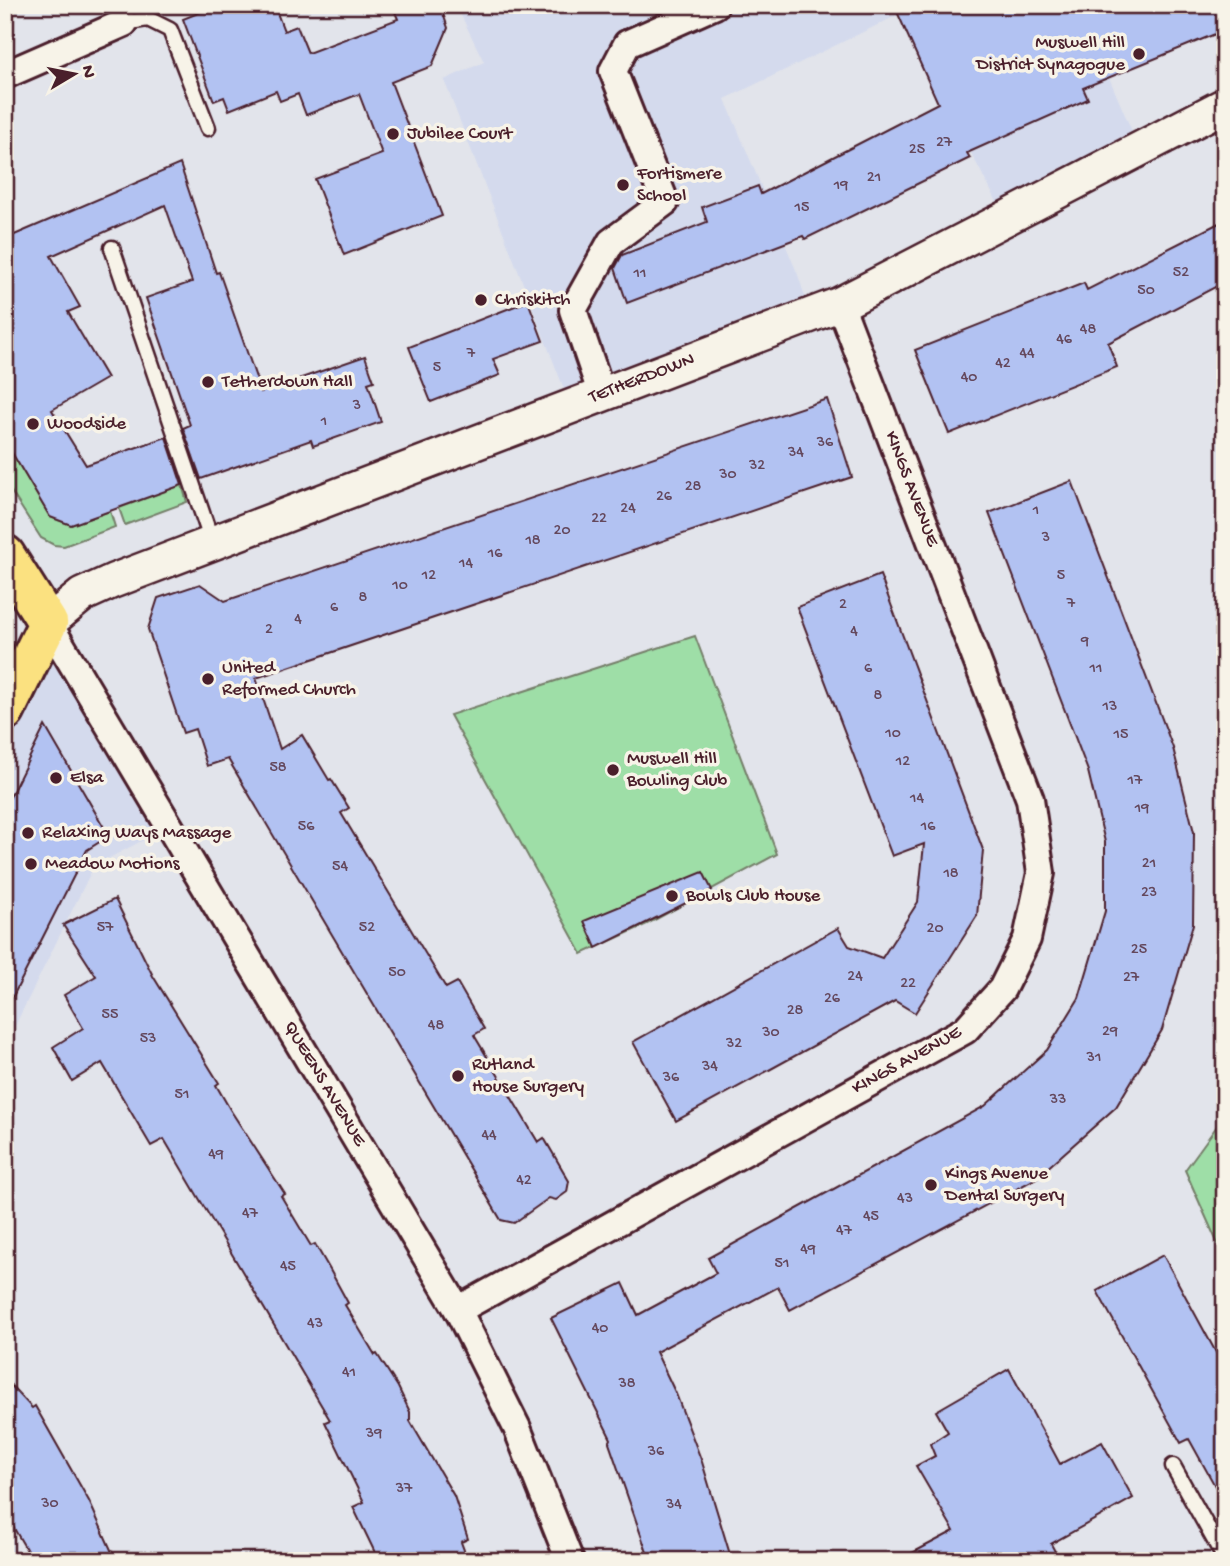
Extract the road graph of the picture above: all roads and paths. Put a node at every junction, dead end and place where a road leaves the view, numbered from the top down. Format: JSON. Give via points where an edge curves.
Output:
{"nodes":[{"id":1,"x":715,"y":5,"type":"edge"},
{"id":2,"x":124,"y":23,"type":"joint"},
{"id":3,"x":5,"y":75,"type":"edge"},
{"id":4,"x":1225,"y":105,"type":"edge"},
{"id":5,"x":208,"y":128,"type":"dead end"},
{"id":6,"x":112,"y":248,"type":"dead end"},
{"id":7,"x":840,"y":304,"type":"junction"},
{"id":8,"x":602,"y":395,"type":"junction"},
{"id":9,"x":212,"y":542,"type":"junction"},
{"id":10,"x":5,"y":555,"type":"edge"},
{"id":11,"x":48,"y":623,"type":"junction"},
{"id":12,"x":5,"y":711,"type":"edge"},
{"id":13,"x":458,"y":1310,"type":"junction"},
{"id":14,"x":1173,"y":1466,"type":"dead end"},
{"id":15,"x":1225,"y":1559,"type":"edge"},
{"id":16,"x":570,"y":1561,"type":"edge"}],
"edges":[{"from":1,"to":8,"type":"street","via":[[627,44],[613,71],[665,202],[611,242],[573,310]]},
{"from":2,"to":3,"type":"street"},
{"from":2,"to":5,"type":"lane","via":[[148,19],[170,30]]},
{"from":4,"to":7,"type":"street","name":"TETHERDOWN"},
{"from":6,"to":9,"type":"lane"},
{"from":7,"to":8,"type":"street","name":"TETHERDOWN"},
{"from":7,"to":13,"type":"street","name":"KINGS AVENUE","via":[[1030,799],[1041,873],[1027,939],[1002,989],[965,1030]]},
{"from":8,"to":9,"type":"street","name":"TETHERDOWN"},
{"from":9,"to":11,"type":"street","name":"TETHERDOWN","via":[[90,591]]},
{"from":10,"to":11,"type":"main road"},
{"from":11,"to":12,"type":"main road"},
{"from":11,"to":13,"type":"street","name":"QUEENS AVENUE"},
{"from":13,"to":16,"type":"street","name":"QUEENS AVENUE","via":[[517,1428]]},
{"from":14,"to":15,"type":"lane"}]}
